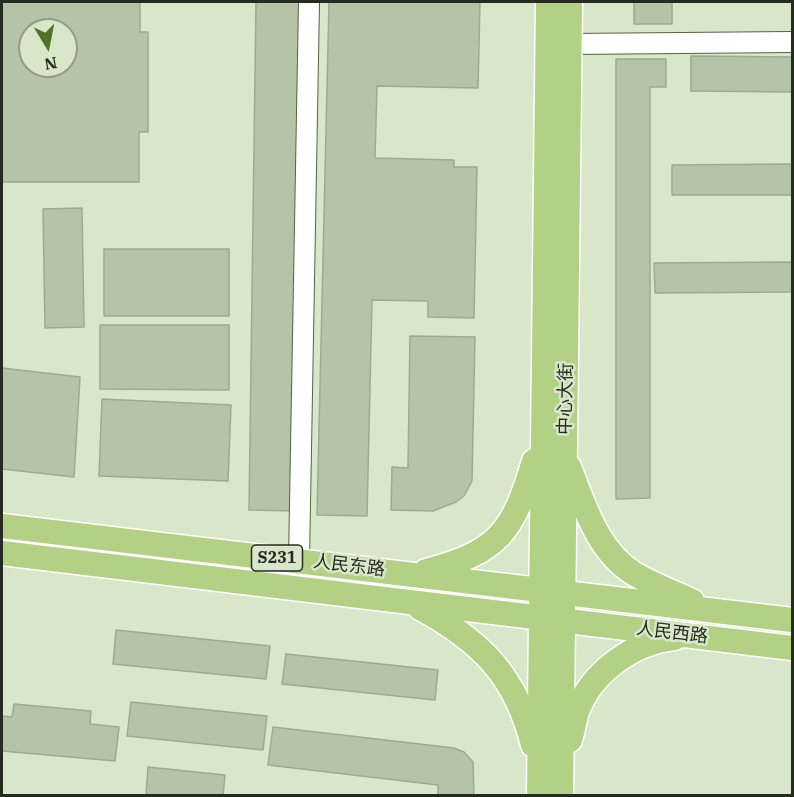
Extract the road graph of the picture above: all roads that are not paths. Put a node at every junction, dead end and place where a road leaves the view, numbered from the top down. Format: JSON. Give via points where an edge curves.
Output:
{"nodes":[{"id":1,"x":309,"y":2,"type":"edge"},
{"id":2,"x":548,"y":2,"type":"edge"},
{"id":3,"x":570,"y":2,"type":"edge"},
{"id":4,"x":792,"y":42,"type":"edge"},
{"id":5,"x":570,"y":44,"type":"junction"},
{"id":6,"x":543,"y":433,"type":"junction"},
{"id":7,"x":565,"y":457,"type":"junction"},
{"id":8,"x":2,"y":526,"type":"edge"},
{"id":9,"x":2,"y":553,"type":"edge"},
{"id":10,"x":299,"y":560,"type":"junction"},
{"id":11,"x":414,"y":574,"type":"junction"},
{"id":12,"x":553,"y":591,"type":"junction"},
{"id":13,"x":408,"y":601,"type":"junction"},
{"id":14,"x":713,"y":610,"type":"junction"},
{"id":15,"x":552,"y":619,"type":"junction"},
{"id":16,"x":792,"y":620,"type":"edge"},
{"id":17,"x":698,"y":636,"type":"junction"},
{"id":18,"x":792,"y":648,"type":"edge"},
{"id":19,"x":550,"y":794,"type":"edge"}],
"edges":[{"from":1,"to":10,"type":"street"},
{"from":2,"to":6,"type":"main road","name":"中心大街"},
{"from":3,"to":5,"type":"main road","name":"中心大街"},
{"from":4,"to":5,"type":"street"},
{"from":5,"to":7,"type":"main road","name":"中心大街"},
{"from":6,"to":11,"type":"main road","via":[[524,495],[502,534],[465,559]]},
{"from":6,"to":12,"type":"main road","name":"中心大街"},
{"from":7,"to":12,"type":"main road","name":"中心大街"},
{"from":7,"to":14,"type":"main road","via":[[588,517],[614,556],[631,572]]},
{"from":8,"to":10,"type":"main road","name":"人民东路","number":"S231"},
{"from":9,"to":13,"type":"main road","name":"人民东路","number":"S231"},
{"from":10,"to":11,"type":"main road","name":"人民东路","number":"S231"},
{"from":11,"to":12,"type":"main road","name":"人民东路","number":"S231"},
{"from":12,"to":14,"type":"main road","name":"人民西路","number":"S231"},
{"from":12,"to":15,"type":"main road","name":"中心大街"},
{"from":13,"to":15,"type":"main road","name":"人民东路","number":"S231"},
{"from":13,"to":19,"type":"main road","via":[[466,636],[501,671],[530,732]]},
{"from":14,"to":16,"type":"main road","name":"人民西路","number":"S231"},
{"from":15,"to":17,"type":"main road","name":"人民西路","number":"S231"},
{"from":15,"to":19,"type":"main road","name":"中心大街"},
{"from":17,"to":18,"type":"main road","name":"人民西路","number":"S231"},
{"from":17,"to":19,"type":"main road","via":[[666,639],[637,650],[600,675],[578,711]]}]}
